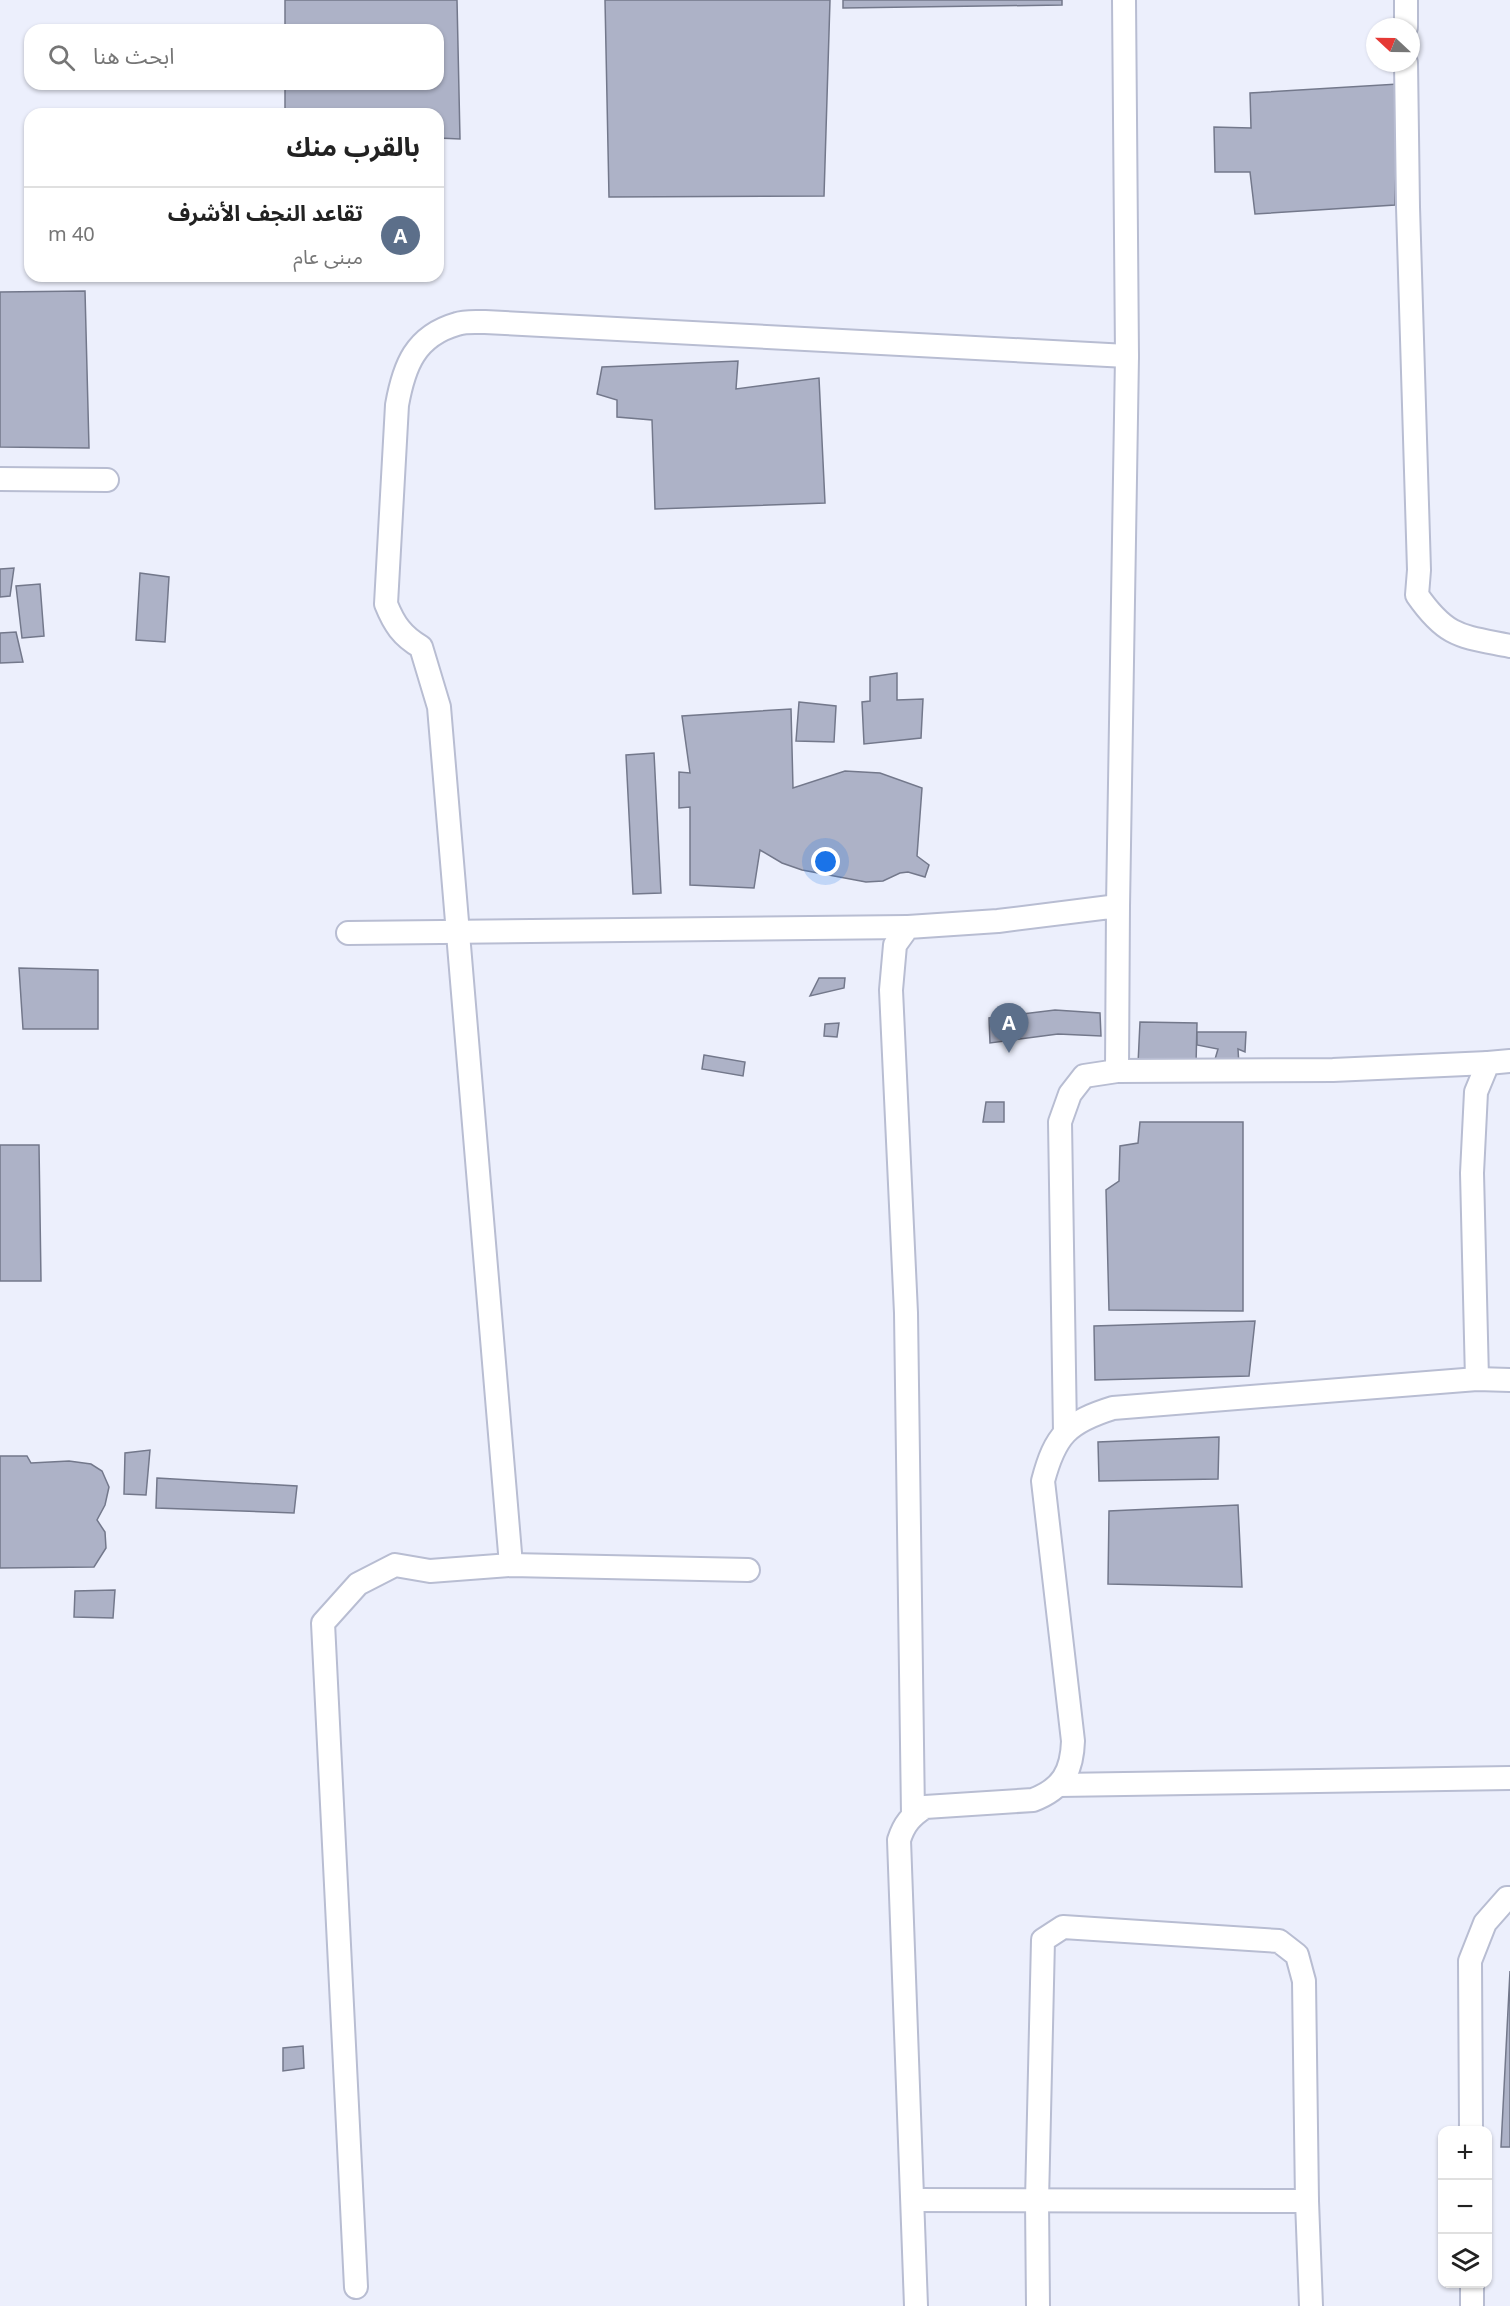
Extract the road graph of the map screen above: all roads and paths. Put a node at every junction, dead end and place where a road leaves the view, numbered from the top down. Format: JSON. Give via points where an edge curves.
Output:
{"nodes":[{"id":1,"x":1124,"y":0,"type":"edge"},
{"id":2,"x":1406,"y":0,"type":"edge"},
{"id":3,"x":1406,"y":18,"type":"edge"},
{"id":4,"x":1406,"y":72,"type":"edge"},
{"id":5,"x":1127,"y":356,"type":"junction"},
{"id":6,"x":0,"y":479,"type":"edge"},
{"id":7,"x":107,"y":480,"type":"dead end"},
{"id":8,"x":1510,"y":646,"type":"edge"},
{"id":9,"x":1118,"y":906,"type":"junction"},
{"id":10,"x":908,"y":927,"type":"junction"},
{"id":11,"x":457,"y":931,"type":"junction"},
{"id":12,"x":348,"y":933,"type":"dead end"},
{"id":13,"x":1499,"y":1062,"type":"edge"},
{"id":14,"x":1117,"y":1071,"type":"junction"},
{"id":15,"x":1477,"y":1379,"type":"junction"},
{"id":16,"x":1510,"y":1380,"type":"edge"},
{"id":17,"x":1065,"y":1432,"type":"junction"},
{"id":18,"x":511,"y":1565,"type":"junction"},
{"id":19,"x":748,"y":1570,"type":"dead end"},
{"id":20,"x":1510,"y":1778,"type":"edge"},
{"id":21,"x":1059,"y":1785,"type":"junction"},
{"id":22,"x":913,"y":1815,"type":"junction"},
{"id":23,"x":1510,"y":1898,"type":"edge"},
{"id":24,"x":1471,"y":2126,"type":"edge"},
{"id":25,"x":913,"y":2200,"type":"junction"},
{"id":26,"x":1037,"y":2201,"type":"junction"},
{"id":27,"x":1307,"y":2201,"type":"junction"},
{"id":28,"x":356,"y":2287,"type":"dead end"},
{"id":29,"x":1472,"y":2288,"type":"edge"},
{"id":30,"x":916,"y":2306,"type":"edge"},
{"id":31,"x":1038,"y":2306,"type":"edge"},
{"id":32,"x":1311,"y":2306,"type":"edge"},
{"id":33,"x":1472,"y":2306,"type":"edge"}],
"edges":[{"from":1,"to":5,"type":"lane"},
{"from":2,"to":3,"type":"lane"},
{"from":4,"to":8,"type":"lane","via":[[1417,595],[1448,630]]},
{"from":5,"to":9,"type":"lane"},
{"from":5,"to":11,"type":"lane","via":[[485,322],[458,323],[433,334],[413,353],[402,378],[397,405],[386,604],[405,638],[421,647],[439,707]]},
{"from":6,"to":7,"type":"lane"},
{"from":9,"to":10,"type":"lane"},
{"from":9,"to":14,"type":"lane"},
{"from":10,"to":11,"type":"lane"},
{"from":10,"to":22,"type":"lane","via":[[895,945],[891,990],[906,1313]]},
{"from":11,"to":12,"type":"lane"},
{"from":11,"to":18,"type":"lane"},
{"from":13,"to":14,"type":"lane","via":[[1334,1070]]},
{"from":13,"to":15,"type":"lane","via":[[1476,1092],[1472,1173]]},
{"from":14,"to":17,"type":"lane","via":[[1084,1076],[1070,1094],[1060,1122]]},
{"from":15,"to":16,"type":"lane"},
{"from":15,"to":17,"type":"lane","via":[[1113,1408],[1087,1416]]},
{"from":17,"to":21,"type":"lane","via":[[1050,1454],[1043,1480],[1073,1741],[1068,1772]]},
{"from":18,"to":19,"type":"lane"},
{"from":18,"to":28,"type":"lane","via":[[430,1571],[395,1565],[358,1584],[323,1623]]},
{"from":20,"to":21,"type":"lane"},
{"from":21,"to":22,"type":"lane","via":[[1033,1800],[940,1805],[925,1807]]},
{"from":22,"to":25,"type":"lane","via":[[899,1840]]},
{"from":23,"to":24,"type":"lane","via":[[1485,1923],[1470,1961]]},
{"from":25,"to":26,"type":"lane"},
{"from":25,"to":30,"type":"lane"},
{"from":26,"to":27,"type":"lane"},
{"from":26,"to":27,"type":"lane","via":[[1043,1940],[1063,1927],[1279,1941],[1297,1954],[1304,1981]]},
{"from":26,"to":31,"type":"lane"},
{"from":27,"to":32,"type":"lane"},
{"from":29,"to":33,"type":"lane"}]}
